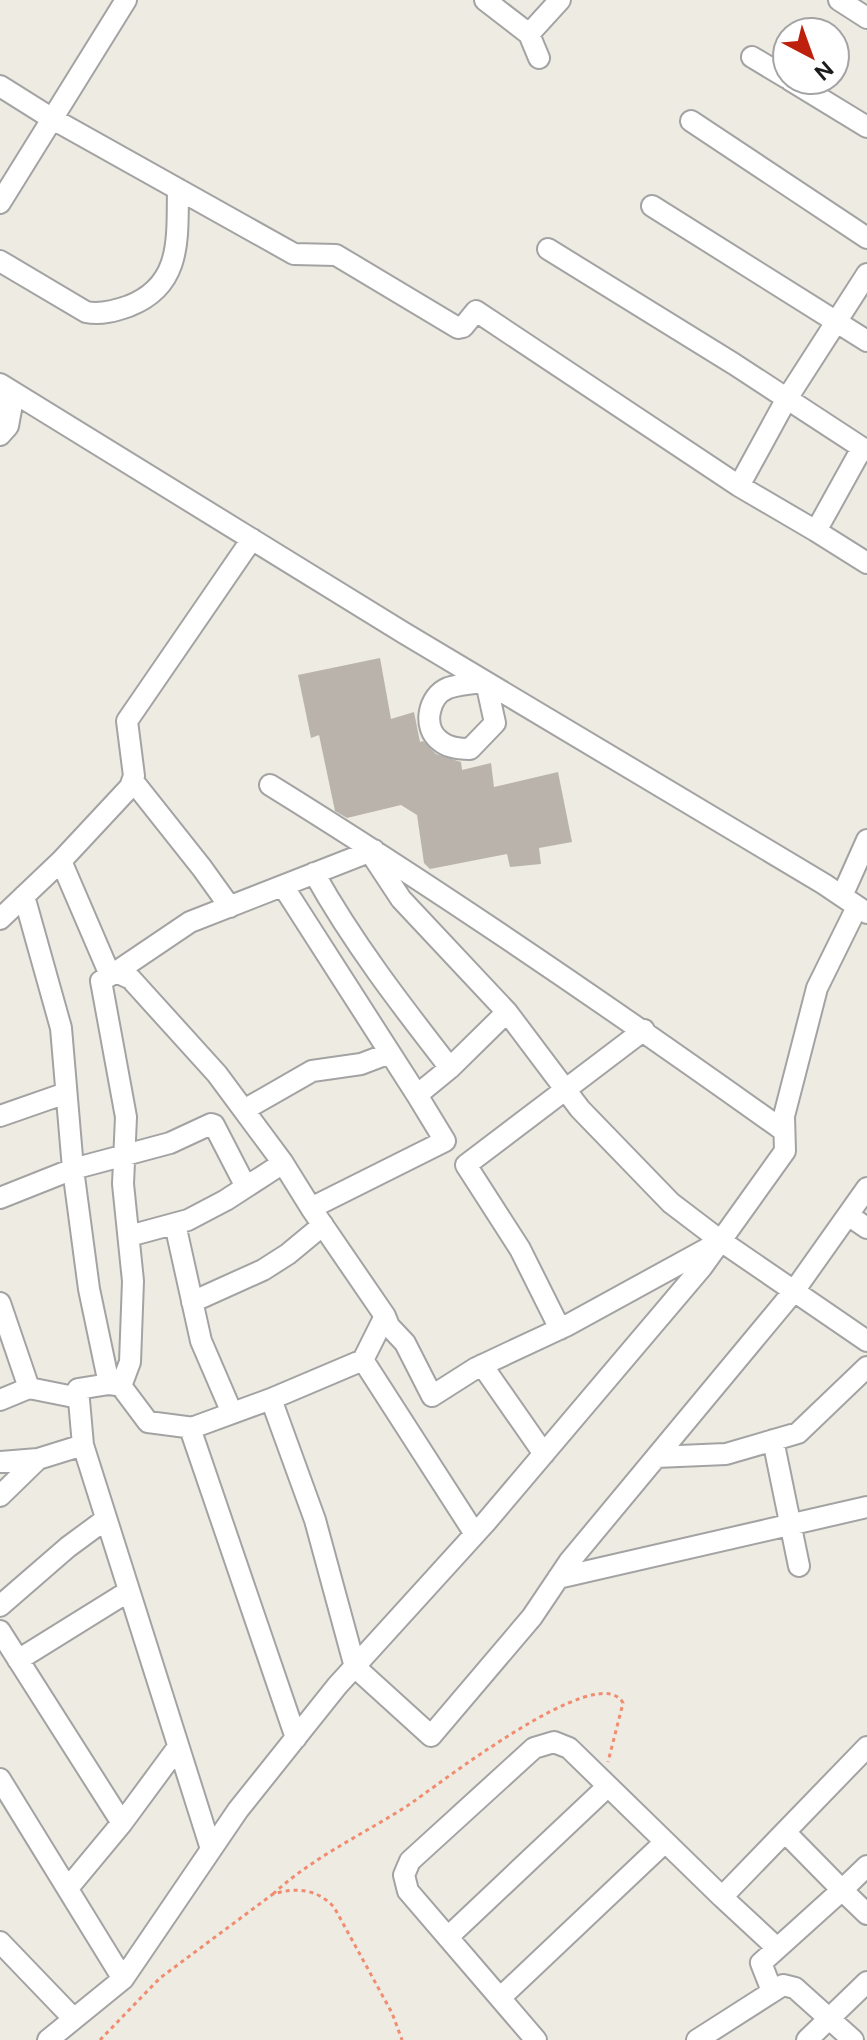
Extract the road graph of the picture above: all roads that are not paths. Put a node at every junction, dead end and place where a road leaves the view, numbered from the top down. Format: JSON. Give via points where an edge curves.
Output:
{"nodes":[{"id":1,"x":126,"y":0,"type":"edge"},
{"id":2,"x":485,"y":0,"type":"edge"},
{"id":3,"x":560,"y":0,"type":"edge"},
{"id":4,"x":839,"y":0,"type":"edge"},
{"id":5,"x":867,"y":18,"type":"edge"},
{"id":6,"x":529,"y":34,"type":"junction"},
{"id":7,"x":752,"y":57,"type":"dead end"},
{"id":8,"x":539,"y":58,"type":"dead end"},
{"id":9,"x":771,"y":69,"type":"edge"},
{"id":10,"x":0,"y":86,"type":"edge"},
{"id":11,"x":816,"y":96,"type":"edge"},
{"id":12,"x":51,"y":118,"type":"junction"},
{"id":13,"x":691,"y":121,"type":"dead end"},
{"id":14,"x":867,"y":127,"type":"edge"},
{"id":15,"x":178,"y":189,"type":"junction"},
{"id":16,"x":0,"y":203,"type":"edge"},
{"id":17,"x":652,"y":206,"type":"dead end"},
{"id":18,"x":867,"y":238,"type":"edge"},
{"id":19,"x":548,"y":249,"type":"dead end"},
{"id":20,"x":0,"y":261,"type":"edge"},
{"id":21,"x":867,"y":274,"type":"edge"},
{"id":22,"x":837,"y":322,"type":"junction"},
{"id":23,"x":867,"y":341,"type":"edge"},
{"id":24,"x":0,"y":384,"type":"edge"},
{"id":25,"x":786,"y":400,"type":"junction"},
{"id":26,"x":10,"y":402,"type":"edge"},
{"id":27,"x":0,"y":435,"type":"edge"},
{"id":28,"x":865,"y":449,"type":"edge"},
{"id":29,"x":739,"y":486,"type":"junction"},
{"id":30,"x":816,"y":531,"type":"junction"},
{"id":31,"x":252,"y":539,"type":"junction"},
{"id":32,"x":867,"y":563,"type":"edge"},
{"id":33,"x":133,"y":781,"type":"junction"},
{"id":34,"x":270,"y":785,"type":"dead end"},
{"id":35,"x":867,"y":840,"type":"edge"},
{"id":36,"x":372,"y":851,"type":"junction"},
{"id":37,"x":61,"y":861,"type":"junction"},
{"id":38,"x":314,"y":873,"type":"junction"},
{"id":39,"x":283,"y":886,"type":"junction"},
{"id":40,"x":24,"y":896,"type":"junction"},
{"id":41,"x":855,"y":905,"type":"edge"},
{"id":42,"x":230,"y":907,"type":"junction"},
{"id":43,"x":0,"y":919,"type":"edge"},
{"id":44,"x":113,"y":974,"type":"junction"},
{"id":45,"x":507,"y":1012,"type":"junction"},
{"id":46,"x":644,"y":1030,"type":"junction"},
{"id":47,"x":390,"y":1053,"type":"junction"},
{"id":48,"x":450,"y":1068,"type":"junction"},
{"id":49,"x":564,"y":1090,"type":"junction"},
{"id":50,"x":66,"y":1093,"type":"junction"},
{"id":51,"x":417,"y":1095,"type":"junction"},
{"id":52,"x":244,"y":1110,"type":"junction"},
{"id":53,"x":2,"y":1111,"type":"edge"},
{"id":54,"x":784,"y":1131,"type":"junction"},
{"id":55,"x":445,"y":1141,"type":"junction"},
{"id":56,"x":124,"y":1154,"type":"junction"},
{"id":57,"x":283,"y":1163,"type":"junction"},
{"id":58,"x":466,"y":1165,"type":"junction"},
{"id":59,"x":73,"y":1169,"type":"junction"},
{"id":60,"x":246,"y":1187,"type":"junction"},
{"id":61,"x":867,"y":1188,"type":"edge"},
{"id":62,"x":0,"y":1198,"type":"edge"},
{"id":63,"x":311,"y":1208,"type":"junction"},
{"id":64,"x":848,"y":1215,"type":"junction"},
{"id":65,"x":175,"y":1224,"type":"junction"},
{"id":66,"x":323,"y":1225,"type":"junction"},
{"id":67,"x":867,"y":1228,"type":"edge"},
{"id":68,"x":129,"y":1236,"type":"junction"},
{"id":69,"x":721,"y":1241,"type":"junction"},
{"id":70,"x":794,"y":1291,"type":"junction"},
{"id":71,"x":192,"y":1302,"type":"junction"},
{"id":72,"x":0,"y":1303,"type":"edge"},
{"id":73,"x":385,"y":1316,"type":"junction"},
{"id":74,"x":560,"y":1329,"type":"junction"},
{"id":75,"x":867,"y":1341,"type":"edge"},
{"id":76,"x":363,"y":1360,"type":"junction"},
{"id":77,"x":482,"y":1365,"type":"junction"},
{"id":78,"x":867,"y":1367,"type":"edge"},
{"id":79,"x":115,"y":1385,"type":"junction"},
{"id":80,"x":29,"y":1388,"type":"junction"},
{"id":81,"x":79,"y":1398,"type":"junction"},
{"id":82,"x":271,"y":1399,"type":"junction"},
{"id":83,"x":0,"y":1400,"type":"edge"},
{"id":84,"x":232,"y":1413,"type":"junction"},
{"id":85,"x":194,"y":1428,"type":"junction"},
{"id":86,"x":773,"y":1440,"type":"junction"},
{"id":87,"x":83,"y":1445,"type":"junction"},
{"id":88,"x":544,"y":1454,"type":"junction"},
{"id":89,"x":656,"y":1457,"type":"junction"},
{"id":90,"x":38,"y":1459,"type":"junction"},
{"id":91,"x":0,"y":1462,"type":"edge"},
{"id":92,"x":0,"y":1496,"type":"edge"},
{"id":93,"x":867,"y":1507,"type":"edge"},
{"id":94,"x":106,"y":1519,"type":"junction"},
{"id":95,"x":789,"y":1525,"type":"junction"},
{"id":96,"x":475,"y":1534,"type":"junction"},
{"id":97,"x":799,"y":1566,"type":"dead end"},
{"id":98,"x":558,"y":1578,"type":"junction"},
{"id":99,"x":129,"y":1591,"type":"junction"},
{"id":100,"x":0,"y":1606,"type":"edge"},
{"id":101,"x":0,"y":1631,"type":"edge"},
{"id":102,"x":18,"y":1660,"type":"junction"},
{"id":103,"x":355,"y":1667,"type":"junction"},
{"id":104,"x":296,"y":1738,"type":"junction"},
{"id":105,"x":178,"y":1747,"type":"junction"},
{"id":106,"x":867,"y":1747,"type":"edge"},
{"id":107,"x":0,"y":1779,"type":"edge"},
{"id":108,"x":605,"y":1784,"type":"junction"},
{"id":109,"x":122,"y":1823,"type":"junction"},
{"id":110,"x":785,"y":1832,"type":"junction"},
{"id":111,"x":665,"y":1842,"type":"junction"},
{"id":112,"x":211,"y":1849,"type":"junction"},
{"id":113,"x":867,"y":1866,"type":"edge"},
{"id":114,"x":68,"y":1888,"type":"junction"},
{"id":115,"x":842,"y":1890,"type":"junction"},
{"id":116,"x":722,"y":1897,"type":"junction"},
{"id":117,"x":867,"y":1914,"type":"edge"},
{"id":118,"x":448,"y":1937,"type":"junction"},
{"id":119,"x":2,"y":1947,"type":"edge"},
{"id":120,"x":777,"y":1948,"type":"junction"},
{"id":121,"x":123,"y":1979,"type":"junction"},
{"id":122,"x":867,"y":1982,"type":"edge"},
{"id":123,"x":772,"y":1991,"type":"junction"},
{"id":124,"x":500,"y":1998,"type":"junction"},
{"id":125,"x":73,"y":2018,"type":"junction"},
{"id":126,"x":831,"y":2018,"type":"junction"},
{"id":127,"x":48,"y":2040,"type":"edge"},
{"id":128,"x":536,"y":2040,"type":"edge"},
{"id":129,"x":697,"y":2040,"type":"edge"},
{"id":130,"x":807,"y":2040,"type":"edge"},
{"id":131,"x":853,"y":2040,"type":"edge"}],
"edges":[{"from":1,"to":12,"type":"street"},
{"from":2,"to":6,"type":"street"},
{"from":3,"to":6,"type":"street"},
{"from":4,"to":5,"type":"street"},
{"from":6,"to":8,"type":"street"},
{"from":7,"to":9,"type":"street"},
{"from":10,"to":12,"type":"street"},
{"from":11,"to":14,"type":"street"},
{"from":12,"to":15,"type":"street"},
{"from":12,"to":16,"type":"street"},
{"from":13,"to":18,"type":"street"},
{"from":15,"to":20,"type":"street","via":[[173,264],[159,286],[136,303],[86,312]]},
{"from":15,"to":29,"type":"street","via":[[294,254],[336,255],[458,328],[476,311]]},
{"from":17,"to":22,"type":"street"},
{"from":19,"to":25,"type":"street"},
{"from":21,"to":22,"type":"street"},
{"from":22,"to":23,"type":"street"},
{"from":22,"to":25,"type":"street"},
{"from":24,"to":26,"type":"street"},
{"from":25,"to":28,"type":"street"},
{"from":25,"to":29,"type":"street"},
{"from":26,"to":27,"type":"street","via":[[8,426]]},
{"from":26,"to":31,"type":"street"},
{"from":28,"to":30,"type":"street"},
{"from":29,"to":30,"type":"street"},
{"from":30,"to":32,"type":"street"},
{"from":31,"to":33,"type":"street","via":[[127,721]]},
{"from":31,"to":41,"type":"street"},
{"from":33,"to":37,"type":"street"},
{"from":33,"to":42,"type":"street"},
{"from":34,"to":36,"type":"street"},
{"from":35,"to":41,"type":"street"},
{"from":36,"to":38,"type":"street"},
{"from":36,"to":45,"type":"street","via":[[401,899]]},
{"from":36,"to":46,"type":"street"},
{"from":37,"to":40,"type":"street"},
{"from":37,"to":44,"type":"street"},
{"from":38,"to":39,"type":"street"},
{"from":38,"to":48,"type":"street","via":[[374,969]]},
{"from":39,"to":42,"type":"street"},
{"from":39,"to":47,"type":"street"},
{"from":40,"to":43,"type":"street"},
{"from":40,"to":50,"type":"street","via":[[56,1004]]},
{"from":41,"to":54,"type":"street","via":[[817,988]]},
{"from":42,"to":44,"type":"street","via":[[190,922]]},
{"from":44,"to":52,"type":"street","via":[[131,979]]},
{"from":44,"to":56,"type":"street","via":[[101,981],[126,1117]]},
{"from":45,"to":48,"type":"street"},
{"from":45,"to":49,"type":"street"},
{"from":46,"to":49,"type":"street"},
{"from":46,"to":54,"type":"street"},
{"from":47,"to":51,"type":"street"},
{"from":47,"to":52,"type":"street","via":[[361,1064],[312,1071]]},
{"from":48,"to":51,"type":"street"},
{"from":49,"to":58,"type":"street"},
{"from":49,"to":69,"type":"street","via":[[671,1203]]},
{"from":50,"to":53,"type":"street"},
{"from":50,"to":59,"type":"street"},
{"from":51,"to":55,"type":"street"},
{"from":52,"to":57,"type":"street"},
{"from":54,"to":69,"type":"street","via":[[785,1151]]},
{"from":55,"to":58,"type":"street"},
{"from":55,"to":63,"type":"street"},
{"from":56,"to":59,"type":"street"},
{"from":56,"to":60,"type":"street","via":[[170,1143],[213,1124]]},
{"from":56,"to":68,"type":"street"},
{"from":57,"to":60,"type":"street"},
{"from":57,"to":63,"type":"street"},
{"from":58,"to":74,"type":"street","via":[[520,1249]]},
{"from":59,"to":62,"type":"street"},
{"from":59,"to":79,"type":"street","via":[[89,1289]]},
{"from":60,"to":65,"type":"street"},
{"from":61,"to":64,"type":"street"},
{"from":63,"to":66,"type":"street"},
{"from":64,"to":67,"type":"street"},
{"from":64,"to":70,"type":"street"},
{"from":65,"to":68,"type":"street"},
{"from":65,"to":71,"type":"street"},
{"from":66,"to":71,"type":"street","via":[[263,1270]]},
{"from":66,"to":73,"type":"street"},
{"from":68,"to":79,"type":"street","via":[[130,1362]]},
{"from":69,"to":70,"type":"street"},
{"from":69,"to":74,"type":"street"},
{"from":69,"to":88,"type":"street"},
{"from":70,"to":75,"type":"street"},
{"from":70,"to":89,"type":"street"},
{"from":71,"to":84,"type":"street","via":[[205,1355]]},
{"from":72,"to":80,"type":"street"},
{"from":73,"to":76,"type":"street"},
{"from":73,"to":77,"type":"street","via":[[432,1396]]},
{"from":74,"to":77,"type":"street"},
{"from":76,"to":82,"type":"street"},
{"from":76,"to":96,"type":"street"},
{"from":77,"to":88,"type":"street"},
{"from":78,"to":86,"type":"street","via":[[798,1433]]},
{"from":79,"to":81,"type":"street","via":[[78,1389]]},
{"from":79,"to":85,"type":"street","via":[[148,1422]]},
{"from":80,"to":81,"type":"street"},
{"from":80,"to":83,"type":"street"},
{"from":81,"to":87,"type":"street"},
{"from":82,"to":84,"type":"street"},
{"from":82,"to":103,"type":"street","via":[[315,1520]]},
{"from":84,"to":85,"type":"street"},
{"from":85,"to":104,"type":"street"},
{"from":86,"to":89,"type":"street","via":[[726,1454]]},
{"from":86,"to":95,"type":"street"},
{"from":87,"to":90,"type":"street"},
{"from":87,"to":94,"type":"street"},
{"from":88,"to":96,"type":"street"},
{"from":89,"to":98,"type":"street"},
{"from":90,"to":91,"type":"street"},
{"from":90,"to":92,"type":"street"},
{"from":93,"to":95,"type":"street"},
{"from":94,"to":99,"type":"street"},
{"from":94,"to":100,"type":"street"},
{"from":95,"to":97,"type":"street"},
{"from":95,"to":98,"type":"street"},
{"from":96,"to":103,"type":"street"},
{"from":98,"to":103,"type":"street","via":[[532,1617],[431,1736]]},
{"from":99,"to":102,"type":"street"},
{"from":99,"to":105,"type":"street"},
{"from":101,"to":102,"type":"street"},
{"from":102,"to":109,"type":"street"},
{"from":103,"to":104,"type":"street"},
{"from":104,"to":112,"type":"street"},
{"from":105,"to":109,"type":"street"},
{"from":105,"to":112,"type":"street"},
{"from":106,"to":110,"type":"street"},
{"from":107,"to":114,"type":"street"},
{"from":108,"to":111,"type":"street"},
{"from":108,"to":118,"type":"street"},
{"from":108,"to":118,"type":"street","via":[[569,1748],[541,1744],[410,1861],[404,1875],[408,1891]]},
{"from":109,"to":114,"type":"street"},
{"from":110,"to":115,"type":"street"},
{"from":110,"to":116,"type":"street"},
{"from":111,"to":116,"type":"street"},
{"from":111,"to":124,"type":"street"},
{"from":112,"to":121,"type":"street"},
{"from":113,"to":115,"type":"street"},
{"from":114,"to":121,"type":"street"},
{"from":115,"to":117,"type":"street"},
{"from":115,"to":120,"type":"street"},
{"from":116,"to":120,"type":"street"},
{"from":118,"to":124,"type":"street"},
{"from":119,"to":125,"type":"street"},
{"from":120,"to":123,"type":"street","via":[[761,1963]]},
{"from":121,"to":125,"type":"street"},
{"from":122,"to":126,"type":"street"},
{"from":123,"to":126,"type":"street","via":[[783,1985],[795,1988]]},
{"from":123,"to":129,"type":"street"},
{"from":124,"to":128,"type":"street"},
{"from":125,"to":127,"type":"street"},
{"from":126,"to":130,"type":"street"},
{"from":126,"to":131,"type":"street"}]}
